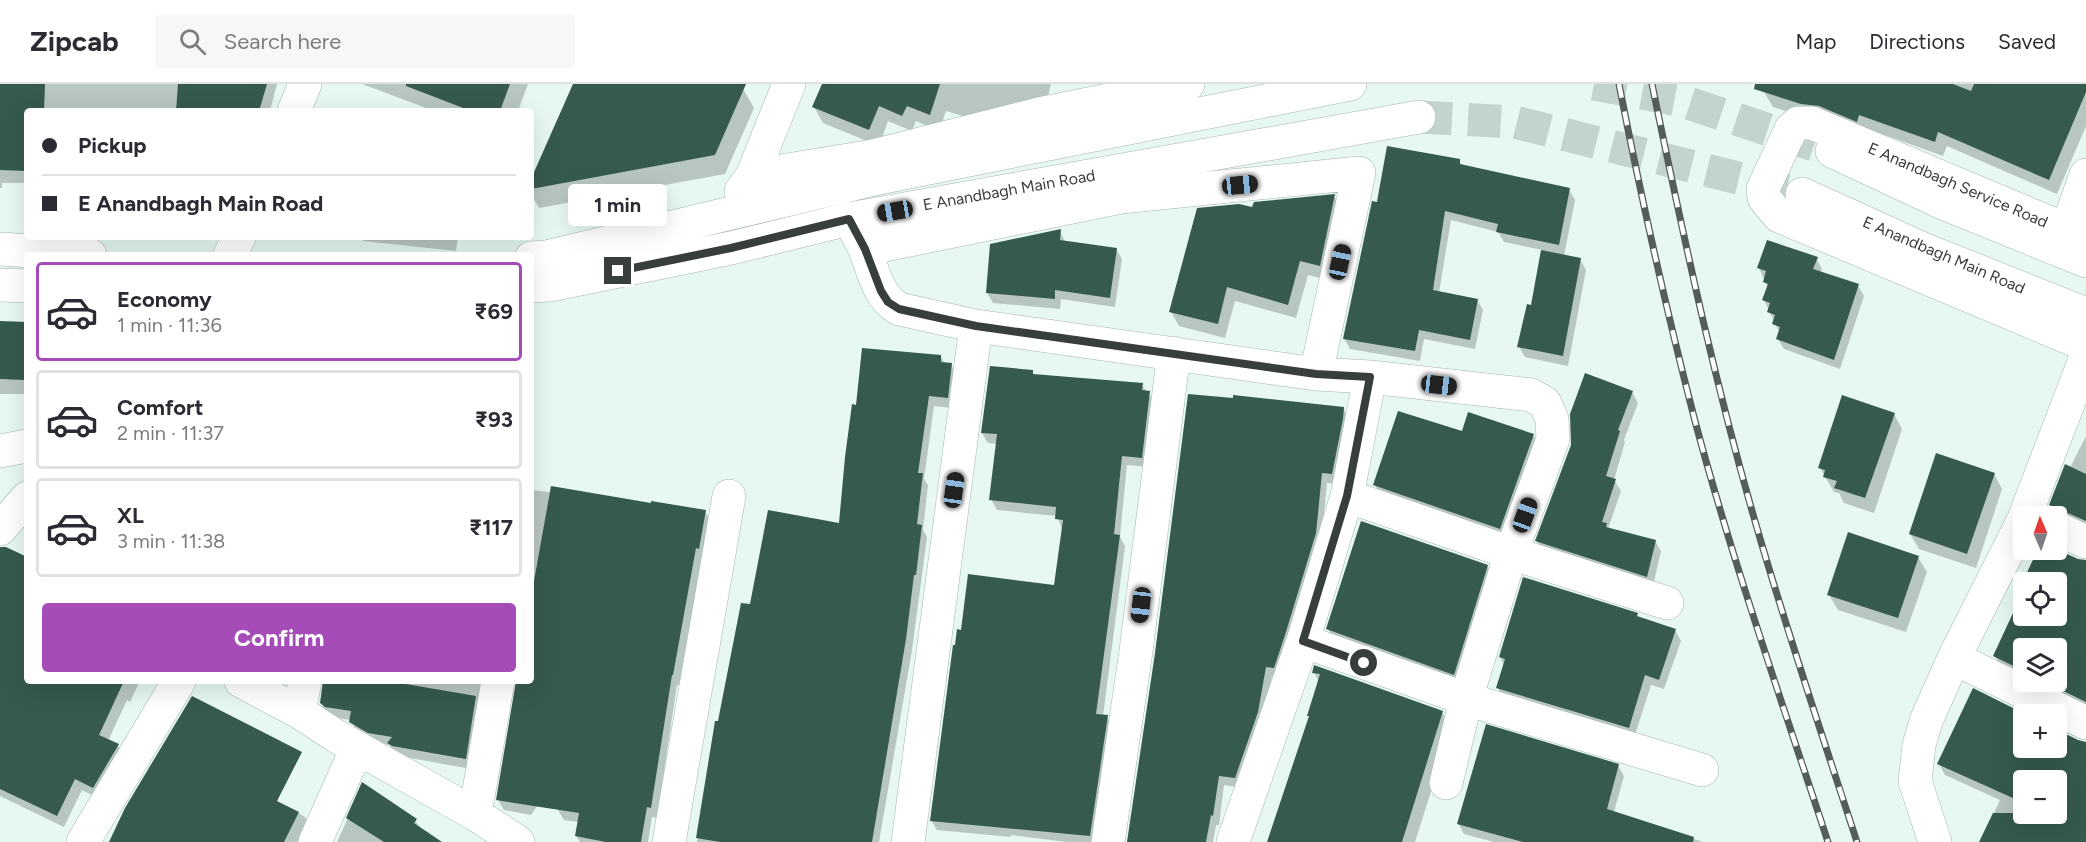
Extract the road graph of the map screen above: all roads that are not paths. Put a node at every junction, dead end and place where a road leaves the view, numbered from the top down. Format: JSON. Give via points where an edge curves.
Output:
{"nodes":[{"id":1,"x":305,"y":84,"type":"edge"},
{"id":2,"x":789,"y":84,"type":"edge"},
{"id":3,"x":1050,"y":84,"type":"edge"},
{"id":4,"x":1188,"y":84,"type":"edge"},
{"id":5,"x":1350,"y":84,"type":"edge"},
{"id":6,"x":295,"y":108,"type":"edge"},
{"id":7,"x":1039,"y":114,"type":"junction"},
{"id":8,"x":1419,"y":117,"type":"tunnel mouth"},
{"id":9,"x":1832,"y":140,"type":"junction"},
{"id":10,"x":2086,"y":175,"type":"edge"},
{"id":11,"x":752,"y":176,"type":"junction"},
{"id":12,"x":1802,"y":194,"type":"tunnel mouth"},
{"id":13,"x":725,"y":214,"type":"junction"},
{"id":14,"x":849,"y":219,"type":"junction"},
{"id":15,"x":2076,"y":234,"type":"edge"},
{"id":16,"x":0,"y":249,"type":"edge"},
{"id":17,"x":865,"y":249,"type":"junction"},
{"id":18,"x":45,"y":252,"type":"edge"},
{"id":19,"x":534,"y":258,"type":"edge"},
{"id":20,"x":2086,"y":261,"type":"edge"},
{"id":21,"x":0,"y":285,"type":"edge"},
{"id":22,"x":24,"y":286,"type":"edge"},
{"id":23,"x":534,"y":286,"type":"edge"},
{"id":24,"x":2086,"y":314,"type":"edge"},
{"id":25,"x":976,"y":326,"type":"junction"},
{"id":26,"x":2086,"y":345,"type":"edge"},
{"id":27,"x":1174,"y":353,"type":"junction"},
{"id":28,"x":2086,"y":357,"type":"edge"},
{"id":29,"x":1316,"y":374,"type":"junction"},
{"id":30,"x":1370,"y":377,"type":"junction"},
{"id":31,"x":24,"y":447,"type":"edge"},
{"id":32,"x":0,"y":451,"type":"edge"},
{"id":33,"x":729,"y":496,"type":"dead end"},
{"id":34,"x":1347,"y":496,"type":"junction"},
{"id":35,"x":2030,"y":506,"type":"edge"},
{"id":36,"x":2067,"y":533,"type":"edge"},
{"id":37,"x":2013,"y":542,"type":"edge"},
{"id":38,"x":2086,"y":542,"type":"edge"},
{"id":39,"x":1511,"y":554,"type":"junction"},
{"id":40,"x":1666,"y":603,"type":"dead end"},
{"id":41,"x":1303,"y":641,"type":"junction"},
{"id":42,"x":1954,"y":658,"type":"junction"},
{"id":43,"x":177,"y":684,"type":"edge"},
{"id":44,"x":253,"y":684,"type":"edge"},
{"id":45,"x":497,"y":684,"type":"edge"},
{"id":46,"x":302,"y":696,"type":"edge"},
{"id":47,"x":1466,"y":699,"type":"junction"},
{"id":48,"x":2086,"y":723,"type":"edge"},
{"id":49,"x":357,"y":748,"type":"junction"},
{"id":50,"x":1702,"y":770,"type":"dead end"},
{"id":51,"x":1446,"y":783,"type":"dead end"},
{"id":52,"x":475,"y":814,"type":"junction"},
{"id":53,"x":83,"y":842,"type":"edge"},
{"id":54,"x":315,"y":842,"type":"edge"},
{"id":55,"x":518,"y":842,"type":"edge"},
{"id":56,"x":669,"y":842,"type":"edge"},
{"id":57,"x":909,"y":842,"type":"edge"},
{"id":58,"x":1108,"y":842,"type":"edge"},
{"id":59,"x":1233,"y":842,"type":"edge"},
{"id":60,"x":1935,"y":842,"type":"edge"}],
"edges":[{"from":1,"to":6,"type":"street"},
{"from":2,"to":11,"type":"street"},
{"from":3,"to":7,"type":"street"},
{"from":4,"to":7,"type":"street"},
{"from":5,"to":13,"type":"street","via":[[883,177]]},
{"from":7,"to":11,"type":"street","via":[[873,156]]},
{"from":8,"to":14,"type":"street","name":"E Anandbagh Main Road"},
{"from":9,"to":15,"type":"street","name":"E Anandbagh Service Road"},
{"from":9,"to":20,"type":"street","via":[[1943,203]]},
{"from":9,"to":26,"type":"street","via":[[1805,122],[1791,129],[1763,189],[1764,198],[1779,216]]},
{"from":10,"to":15,"type":"street"},
{"from":11,"to":13,"type":"street"},
{"from":12,"to":24,"type":"street","name":"E Anandbagh Main Road","via":[[1923,249]]},
{"from":13,"to":19,"type":"street"},
{"from":14,"to":17,"type":"street"},
{"from":14,"to":23,"type":"street","name":"E Anandbagh Main Road","via":[[719,250]]},
{"from":16,"to":18,"type":"street"},
{"from":17,"to":25,"type":"street","via":[[888,302],[899,309]]},
{"from":17,"to":29,"type":"street","via":[[1121,197],[1359,173]]},
{"from":21,"to":22,"type":"street"},
{"from":25,"to":27,"type":"street"},
{"from":25,"to":57,"type":"street"},
{"from":27,"to":29,"type":"street"},
{"from":27,"to":58,"type":"street"},
{"from":28,"to":35,"type":"street"},
{"from":29,"to":30,"type":"street"},
{"from":30,"to":34,"type":"street"},
{"from":30,"to":39,"type":"street","via":[[1531,395],[1545,403],[1552,419],[1553,439]]},
{"from":31,"to":32,"type":"street"},
{"from":33,"to":56,"type":"street"},
{"from":34,"to":39,"type":"street"},
{"from":34,"to":41,"type":"street"},
{"from":36,"to":38,"type":"street"},
{"from":37,"to":42,"type":"street"},
{"from":39,"to":40,"type":"street"},
{"from":39,"to":47,"type":"street"},
{"from":41,"to":47,"type":"street"},
{"from":41,"to":59,"type":"street"},
{"from":42,"to":48,"type":"street"},
{"from":42,"to":60,"type":"street","via":[[1918,745],[1915,781]]},
{"from":43,"to":53,"type":"street"},
{"from":44,"to":46,"type":"street"},
{"from":45,"to":52,"type":"street"},
{"from":46,"to":49,"type":"street"},
{"from":47,"to":50,"type":"street"},
{"from":47,"to":51,"type":"street"},
{"from":49,"to":52,"type":"street"},
{"from":49,"to":54,"type":"street"},
{"from":52,"to":55,"type":"street"}]}
